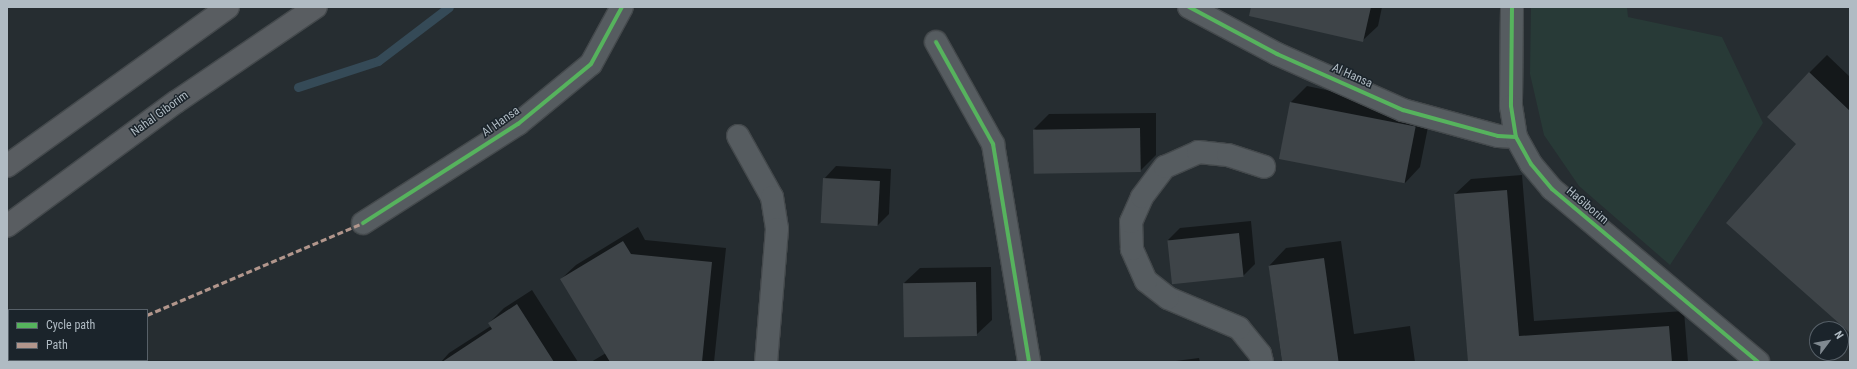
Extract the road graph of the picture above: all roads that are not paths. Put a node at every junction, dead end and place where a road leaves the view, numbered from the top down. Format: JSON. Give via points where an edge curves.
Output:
{"nodes":[{"id":1,"x":228,"y":7,"type":"edge"},
{"id":2,"x":316,"y":7,"type":"edge"},
{"id":3,"x":622,"y":7,"type":"edge"},
{"id":4,"x":1189,"y":7,"type":"edge"},
{"id":5,"x":1512,"y":7,"type":"edge"},
{"id":6,"x":936,"y":42,"type":"dead end"},
{"id":7,"x":738,"y":136,"type":"dead end"},
{"id":8,"x":1516,"y":137,"type":"junction"},
{"id":9,"x":7,"y":166,"type":"edge"},
{"id":10,"x":1264,"y":167,"type":"dead end"},
{"id":11,"x":363,"y":223,"type":"dead end"},
{"id":12,"x":7,"y":226,"type":"edge"},
{"id":13,"x":766,"y":362,"type":"edge"},
{"id":14,"x":1028,"y":362,"type":"edge"},
{"id":15,"x":1262,"y":362,"type":"edge"},
{"id":16,"x":1758,"y":362,"type":"edge"}],
"edges":[{"from":1,"to":9,"type":"main road"},
{"from":2,"to":12,"type":"main road","name":"Nahal Giborim","via":[[176,102]]},
{"from":3,"to":11,"type":"street","name":"Al Hansa","via":[[591,64],[518,124]]},
{"from":4,"to":8,"type":"street","name":"Al Hansa","via":[[1277,54],[1403,110],[1498,136]]},
{"from":5,"to":8,"type":"street","name":"HaGiborim","via":[[1511,106]]},
{"from":6,"to":14,"type":"street","via":[[993,144]]},
{"from":7,"to":13,"type":"street","via":[[772,197],[777,229]]},
{"from":8,"to":16,"type":"street","name":"HaGiborim","via":[[1531,164],[1552,189]]},
{"from":10,"to":15,"type":"street","via":[[1228,155],[1198,152],[1166,167],[1142,197],[1131,222],[1132,249],[1146,281],[1168,298],[1239,328],[1260,354]]}]}
